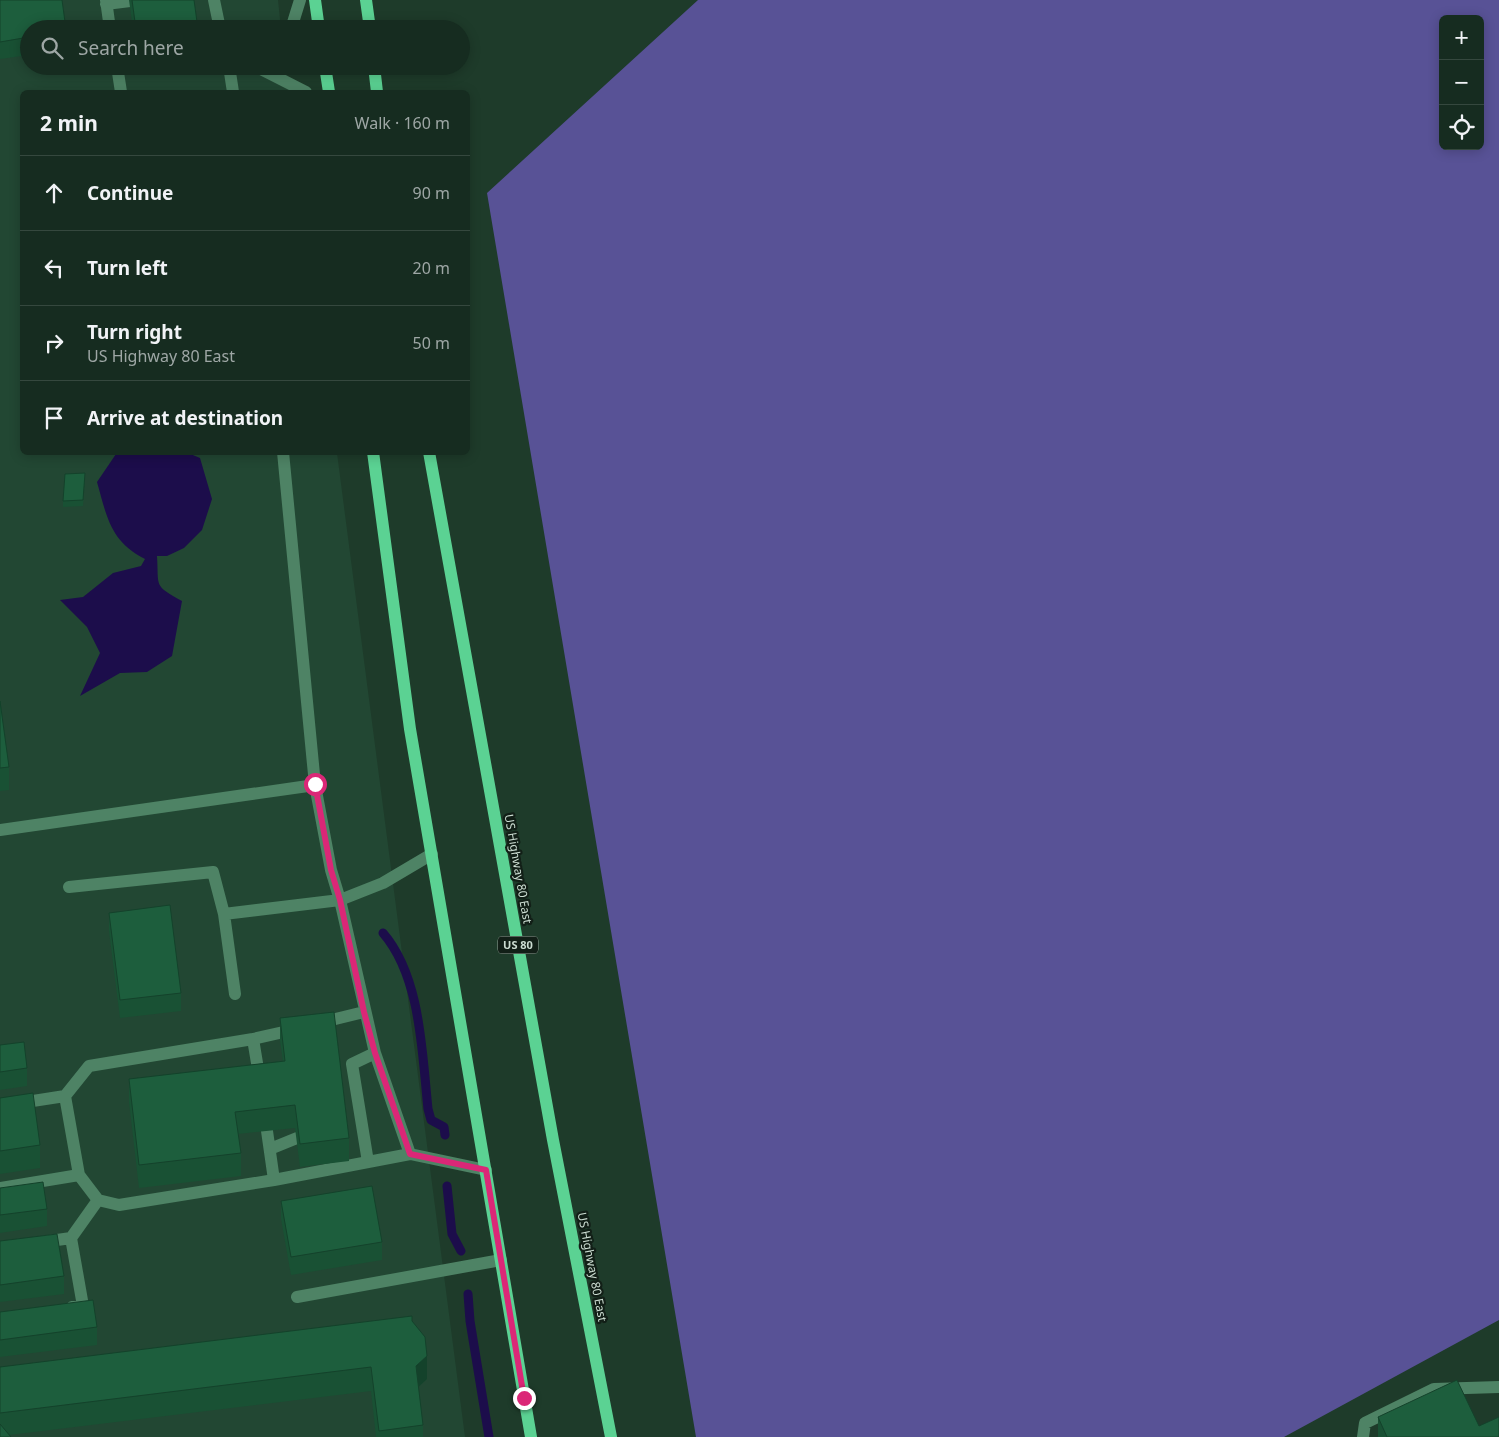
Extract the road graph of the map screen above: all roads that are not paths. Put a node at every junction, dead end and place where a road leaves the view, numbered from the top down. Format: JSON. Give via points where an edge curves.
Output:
{"nodes":[{"id":1,"x":214,"y":0,"type":"edge"},
{"id":2,"x":300,"y":0,"type":"edge"},
{"id":3,"x":315,"y":0,"type":"edge"},
{"id":4,"x":366,"y":0,"type":"edge"},
{"id":5,"x":106,"y":2,"type":"edge"},
{"id":6,"x":130,"y":2,"type":"edge"},
{"id":7,"x":109,"y":20,"type":"edge"},
{"id":8,"x":218,"y":20,"type":"edge"},
{"id":9,"x":294,"y":20,"type":"edge"},
{"id":10,"x":318,"y":20,"type":"edge"},
{"id":11,"x":369,"y":20,"type":"edge"},
{"id":12,"x":118,"y":75,"type":"edge"},
{"id":13,"x":231,"y":75,"type":"edge"},
{"id":14,"x":273,"y":75,"type":"edge"},
{"id":15,"x":326,"y":75,"type":"edge"},
{"id":16,"x":375,"y":75,"type":"edge"},
{"id":17,"x":121,"y":90,"type":"edge"},
{"id":18,"x":233,"y":90,"type":"edge"},
{"id":19,"x":302,"y":90,"type":"edge"},
{"id":20,"x":328,"y":90,"type":"edge"},
{"id":21,"x":377,"y":90,"type":"edge"},
{"id":22,"x":283,"y":455,"type":"edge"},
{"id":23,"x":373,"y":455,"type":"edge"},
{"id":24,"x":430,"y":455,"type":"edge"},
{"id":25,"x":315,"y":784,"type":"junction"},
{"id":26,"x":0,"y":830,"type":"edge"},
{"id":27,"x":432,"y":854,"type":"junction"},
{"id":28,"x":69,"y":887,"type":"dead end"},
{"id":29,"x":340,"y":900,"type":"junction"},
{"id":30,"x":224,"y":914,"type":"junction"},
{"id":31,"x":235,"y":994,"type":"dead end"},
{"id":32,"x":364,"y":1012,"type":"junction"},
{"id":33,"x":253,"y":1039,"type":"junction"},
{"id":34,"x":375,"y":1053,"type":"junction"},
{"id":35,"x":352,"y":1064,"type":"junction"},
{"id":36,"x":338,"y":1071,"type":"edge"},
{"id":37,"x":261,"y":1087,"type":"edge"},
{"id":38,"x":65,"y":1096,"type":"junction"},
{"id":39,"x":0,"y":1106,"type":"edge"},
{"id":40,"x":360,"y":1111,"type":"junction"},
{"id":41,"x":344,"y":1118,"type":"edge"},
{"id":42,"x":267,"y":1131,"type":"edge"},
{"id":43,"x":297,"y":1138,"type":"edge"},
{"id":44,"x":270,"y":1149,"type":"junction"},
{"id":45,"x":410,"y":1154,"type":"junction"},
{"id":46,"x":368,"y":1162,"type":"junction"},
{"id":47,"x":486,"y":1170,"type":"junction"},
{"id":48,"x":79,"y":1175,"type":"junction"},
{"id":49,"x":274,"y":1180,"type":"junction"},
{"id":50,"x":0,"y":1188,"type":"edge"},
{"id":51,"x":98,"y":1200,"type":"junction"},
{"id":52,"x":71,"y":1238,"type":"junction"},
{"id":53,"x":26,"y":1245,"type":"edge"},
{"id":54,"x":501,"y":1260,"type":"junction"},
{"id":55,"x":297,"y":1297,"type":"dead end"},
{"id":56,"x":56,"y":1310,"type":"edge"},
{"id":57,"x":1499,"y":1387,"type":"edge"},
{"id":58,"x":531,"y":1437,"type":"edge"},
{"id":59,"x":611,"y":1437,"type":"edge"},
{"id":60,"x":1363,"y":1437,"type":"edge"}],
"edges":[{"from":1,"to":8,"type":"lane"},
{"from":2,"to":9,"type":"lane"},
{"from":3,"to":10,"type":"main road"},
{"from":4,"to":11,"type":"main road"},
{"from":5,"to":6,"type":"lane"},
{"from":5,"to":7,"type":"lane"},
{"from":12,"to":17,"type":"lane"},
{"from":13,"to":18,"type":"lane"},
{"from":14,"to":19,"type":"lane"},
{"from":15,"to":20,"type":"main road"},
{"from":16,"to":21,"type":"main road"},
{"from":22,"to":25,"type":"lane"},
{"from":23,"to":27,"type":"main road","via":[[410,729]]},
{"from":24,"to":59,"type":"main road","name":"US Highway 80 East","number":"US 80","via":[[551,1130]]},
{"from":25,"to":26,"type":"lane"},
{"from":25,"to":29,"type":"lane"},
{"from":27,"to":29,"type":"lane","via":[[383,884]]},
{"from":27,"to":47,"type":"main road"},
{"from":28,"to":30,"type":"lane","via":[[213,872]]},
{"from":29,"to":30,"type":"lane"},
{"from":29,"to":32,"type":"lane"},
{"from":30,"to":31,"type":"lane"},
{"from":32,"to":33,"type":"lane"},
{"from":32,"to":34,"type":"lane"},
{"from":33,"to":37,"type":"lane"},
{"from":33,"to":38,"type":"lane","via":[[89,1066]]},
{"from":34,"to":35,"type":"lane"},
{"from":34,"to":45,"type":"lane"},
{"from":35,"to":36,"type":"lane"},
{"from":35,"to":40,"type":"lane"},
{"from":38,"to":39,"type":"lane"},
{"from":38,"to":48,"type":"lane"},
{"from":40,"to":41,"type":"lane"},
{"from":40,"to":46,"type":"lane"},
{"from":42,"to":44,"type":"lane"},
{"from":43,"to":44,"type":"lane"},
{"from":44,"to":49,"type":"lane"},
{"from":45,"to":46,"type":"lane"},
{"from":45,"to":47,"type":"lane"},
{"from":46,"to":49,"type":"lane"},
{"from":47,"to":54,"type":"main road"},
{"from":48,"to":50,"type":"lane"},
{"from":48,"to":51,"type":"lane"},
{"from":49,"to":51,"type":"lane","via":[[119,1205]]},
{"from":51,"to":52,"type":"lane"},
{"from":52,"to":53,"type":"lane"},
{"from":52,"to":56,"type":"lane","via":[[83,1306]]},
{"from":54,"to":55,"type":"lane"},
{"from":54,"to":58,"type":"main road"},
{"from":57,"to":60,"type":"lane","via":[[1434,1389],[1365,1423]]}]}
